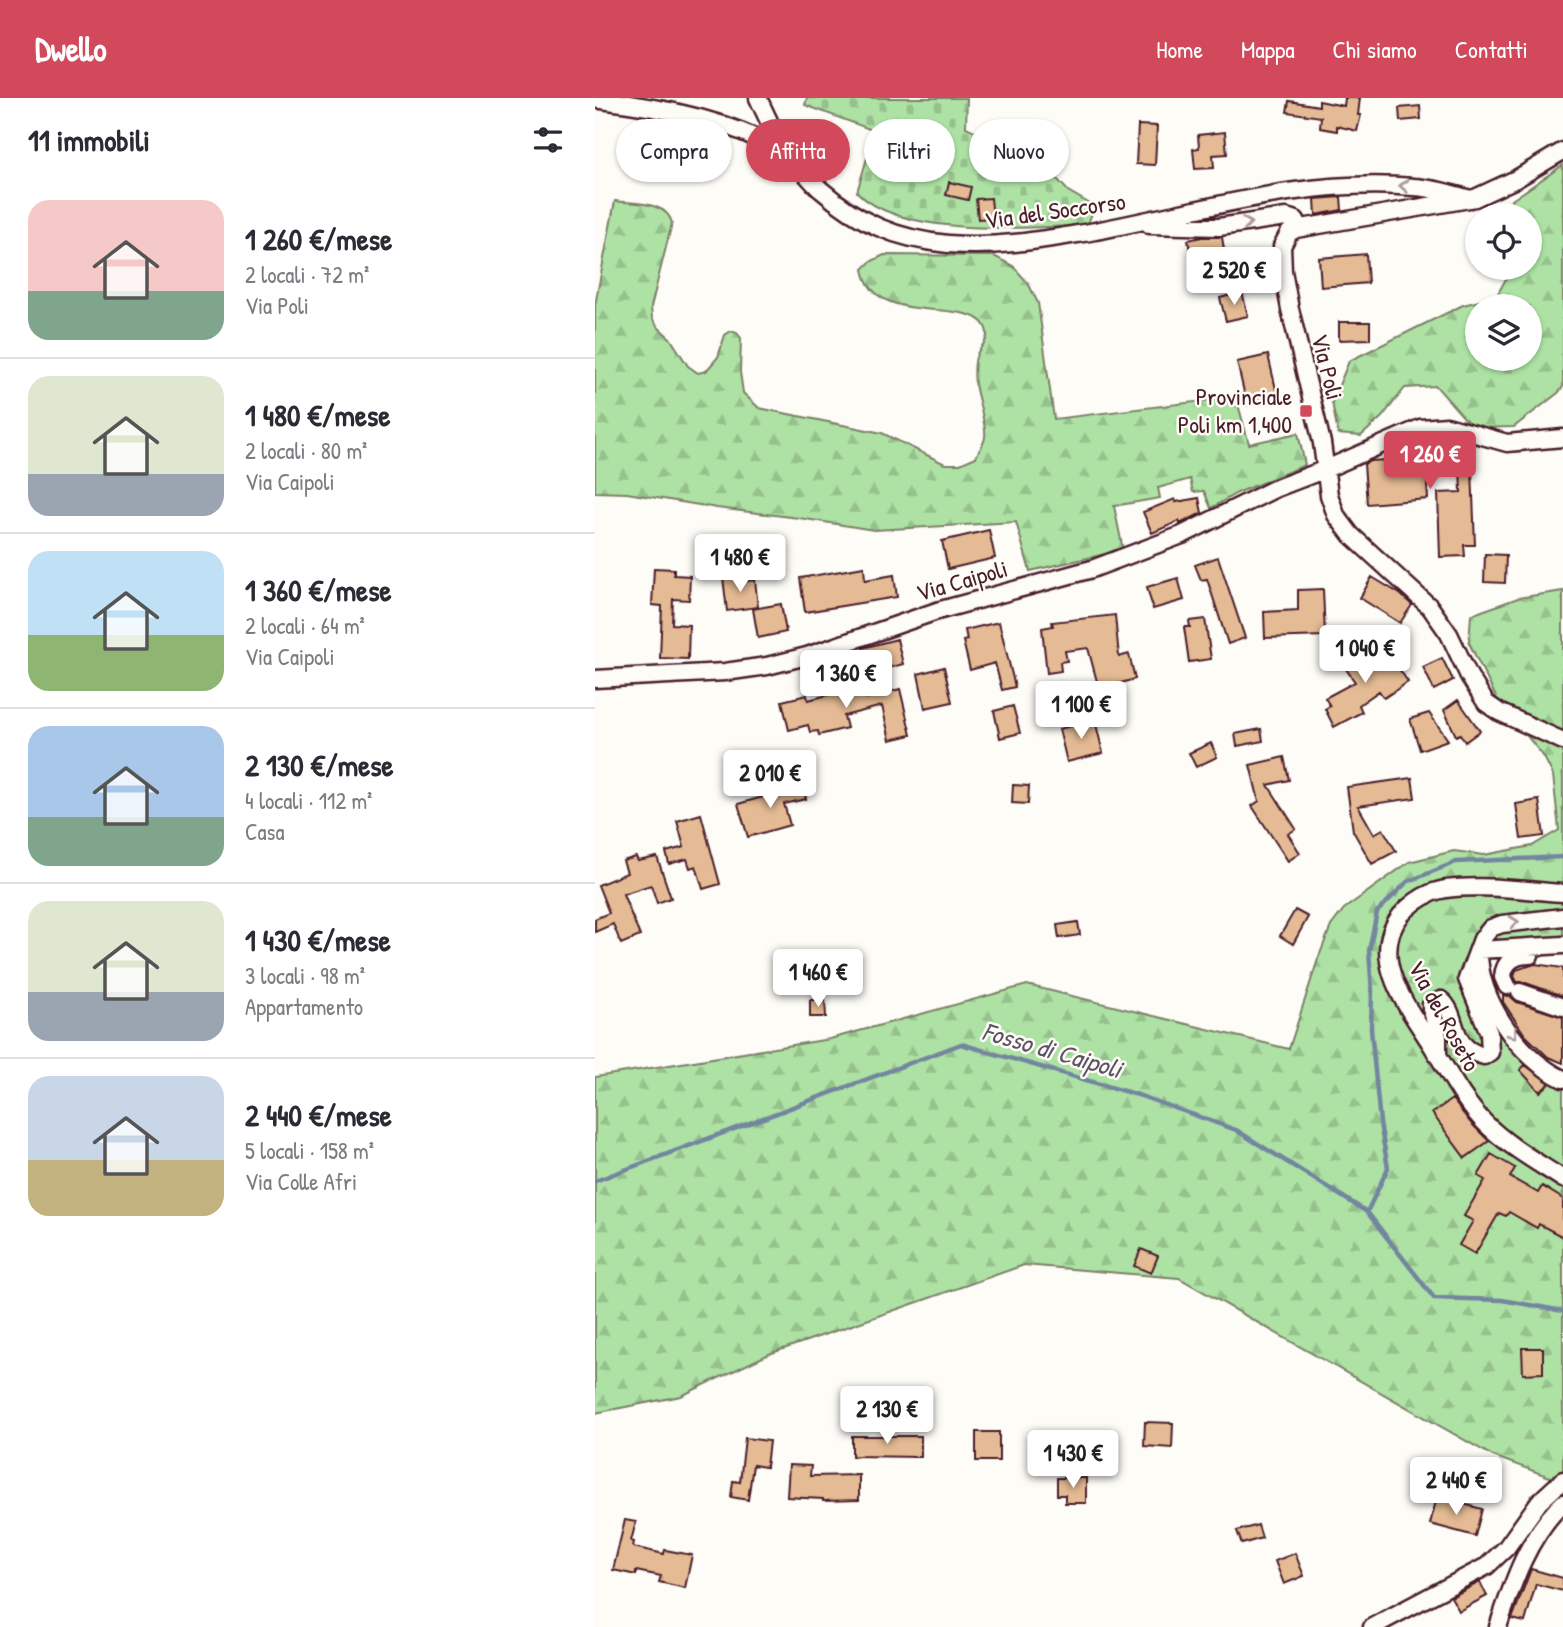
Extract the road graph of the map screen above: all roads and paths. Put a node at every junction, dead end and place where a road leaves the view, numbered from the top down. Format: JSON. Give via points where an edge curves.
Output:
{"nodes":[{"id":1,"x":758,"y":98,"type":"edge"},
{"id":2,"x":595,"y":99,"type":"edge"},
{"id":3,"x":768,"y":119,"type":"edge"},
{"id":4,"x":746,"y":134,"type":"edge"},
{"id":5,"x":1563,"y":151,"type":"edge"},
{"id":6,"x":813,"y":182,"type":"edge"},
{"id":7,"x":1471,"y":199,"type":"junction"},
{"id":8,"x":1130,"y":225,"type":"junction"},
{"id":9,"x":1300,"y":228,"type":"junction"},
{"id":10,"x":1563,"y":438,"type":"edge"},
{"id":11,"x":1326,"y":469,"type":"junction"},
{"id":12,"x":595,"y":679,"type":"edge"},
{"id":13,"x":1563,"y":741,"type":"edge"},
{"id":14,"x":1563,"y":893,"type":"edge"},
{"id":15,"x":1563,"y":917,"type":"edge"},
{"id":16,"x":1563,"y":945,"type":"edge"},
{"id":17,"x":1479,"y":950,"type":"junction"},
{"id":18,"x":1563,"y":952,"type":"edge"},
{"id":19,"x":1563,"y":1007,"type":"edge"},
{"id":20,"x":1438,"y":1055,"type":"junction"},
{"id":21,"x":1563,"y":1079,"type":"edge"},
{"id":22,"x":1563,"y":1179,"type":"edge"},
{"id":23,"x":1563,"y":1480,"type":"edge"},
{"id":24,"x":1563,"y":1503,"type":"edge"},
{"id":25,"x":1372,"y":1627,"type":"edge"},
{"id":26,"x":1498,"y":1627,"type":"edge"}],
"edges":[{"from":1,"to":3,"type":"street"},
{"from":2,"to":4,"type":"street","name":"Via del Soccorso","via":[[714,120]]},
{"from":5,"to":7,"type":"street","via":[[1502,187]]},
{"from":6,"to":8,"type":"street","name":"Via del Soccorso","via":[[846,209],[907,239],[1005,245]]},
{"from":7,"to":8,"type":"street","name":"Via del Soccorso","one_way":true,"via":[[1415,187],[1322,188],[1253,197]]},
{"from":7,"to":9,"type":"street"},
{"from":8,"to":9,"type":"street","one_way":true,"via":[[1219,226],[1286,217],[1296,220]]},
{"from":9,"to":11,"type":"street","name":"Via Poli","via":[[1289,233],[1283,243],[1283,271]]},
{"from":10,"to":11,"type":"street","name":"Via Caipoli","via":[[1507,443],[1431,426]]},
{"from":11,"to":12,"type":"street","name":"Via Caipoli","via":[[1123,559],[936,611],[789,661],[725,672]]},
{"from":11,"to":13,"type":"street","name":"Via Poli","via":[[1330,500],[1341,523],[1430,607],[1486,703]]},
{"from":14,"to":20,"type":"street","name":"Via del Roseto","via":[[1448,888],[1422,898],[1400,917],[1388,941],[1390,970]]},
{"from":17,"to":15,"type":"street","one_way":true,"via":[[1483,937],[1495,926]]},
{"from":16,"to":17,"type":"street"},
{"from":17,"to":20,"type":"street","via":[[1467,979],[1489,1033],[1490,1052],[1473,1054],[1464,1046],[1447,1004],[1441,1000],[1431,1005]]},
{"from":17,"to":21,"type":"street","one_way":true,"via":[[1491,1005],[1528,1052]]},
{"from":18,"to":19,"type":"street","via":[[1513,958],[1503,971],[1503,979],[1514,989]]},
{"from":20,"to":22,"type":"street","name":"Via del Roseto","via":[[1486,1124]]},
{"from":23,"to":25,"type":"street","via":[[1487,1566]]},
{"from":24,"to":26,"type":"street","via":[[1529,1546]]}]}
